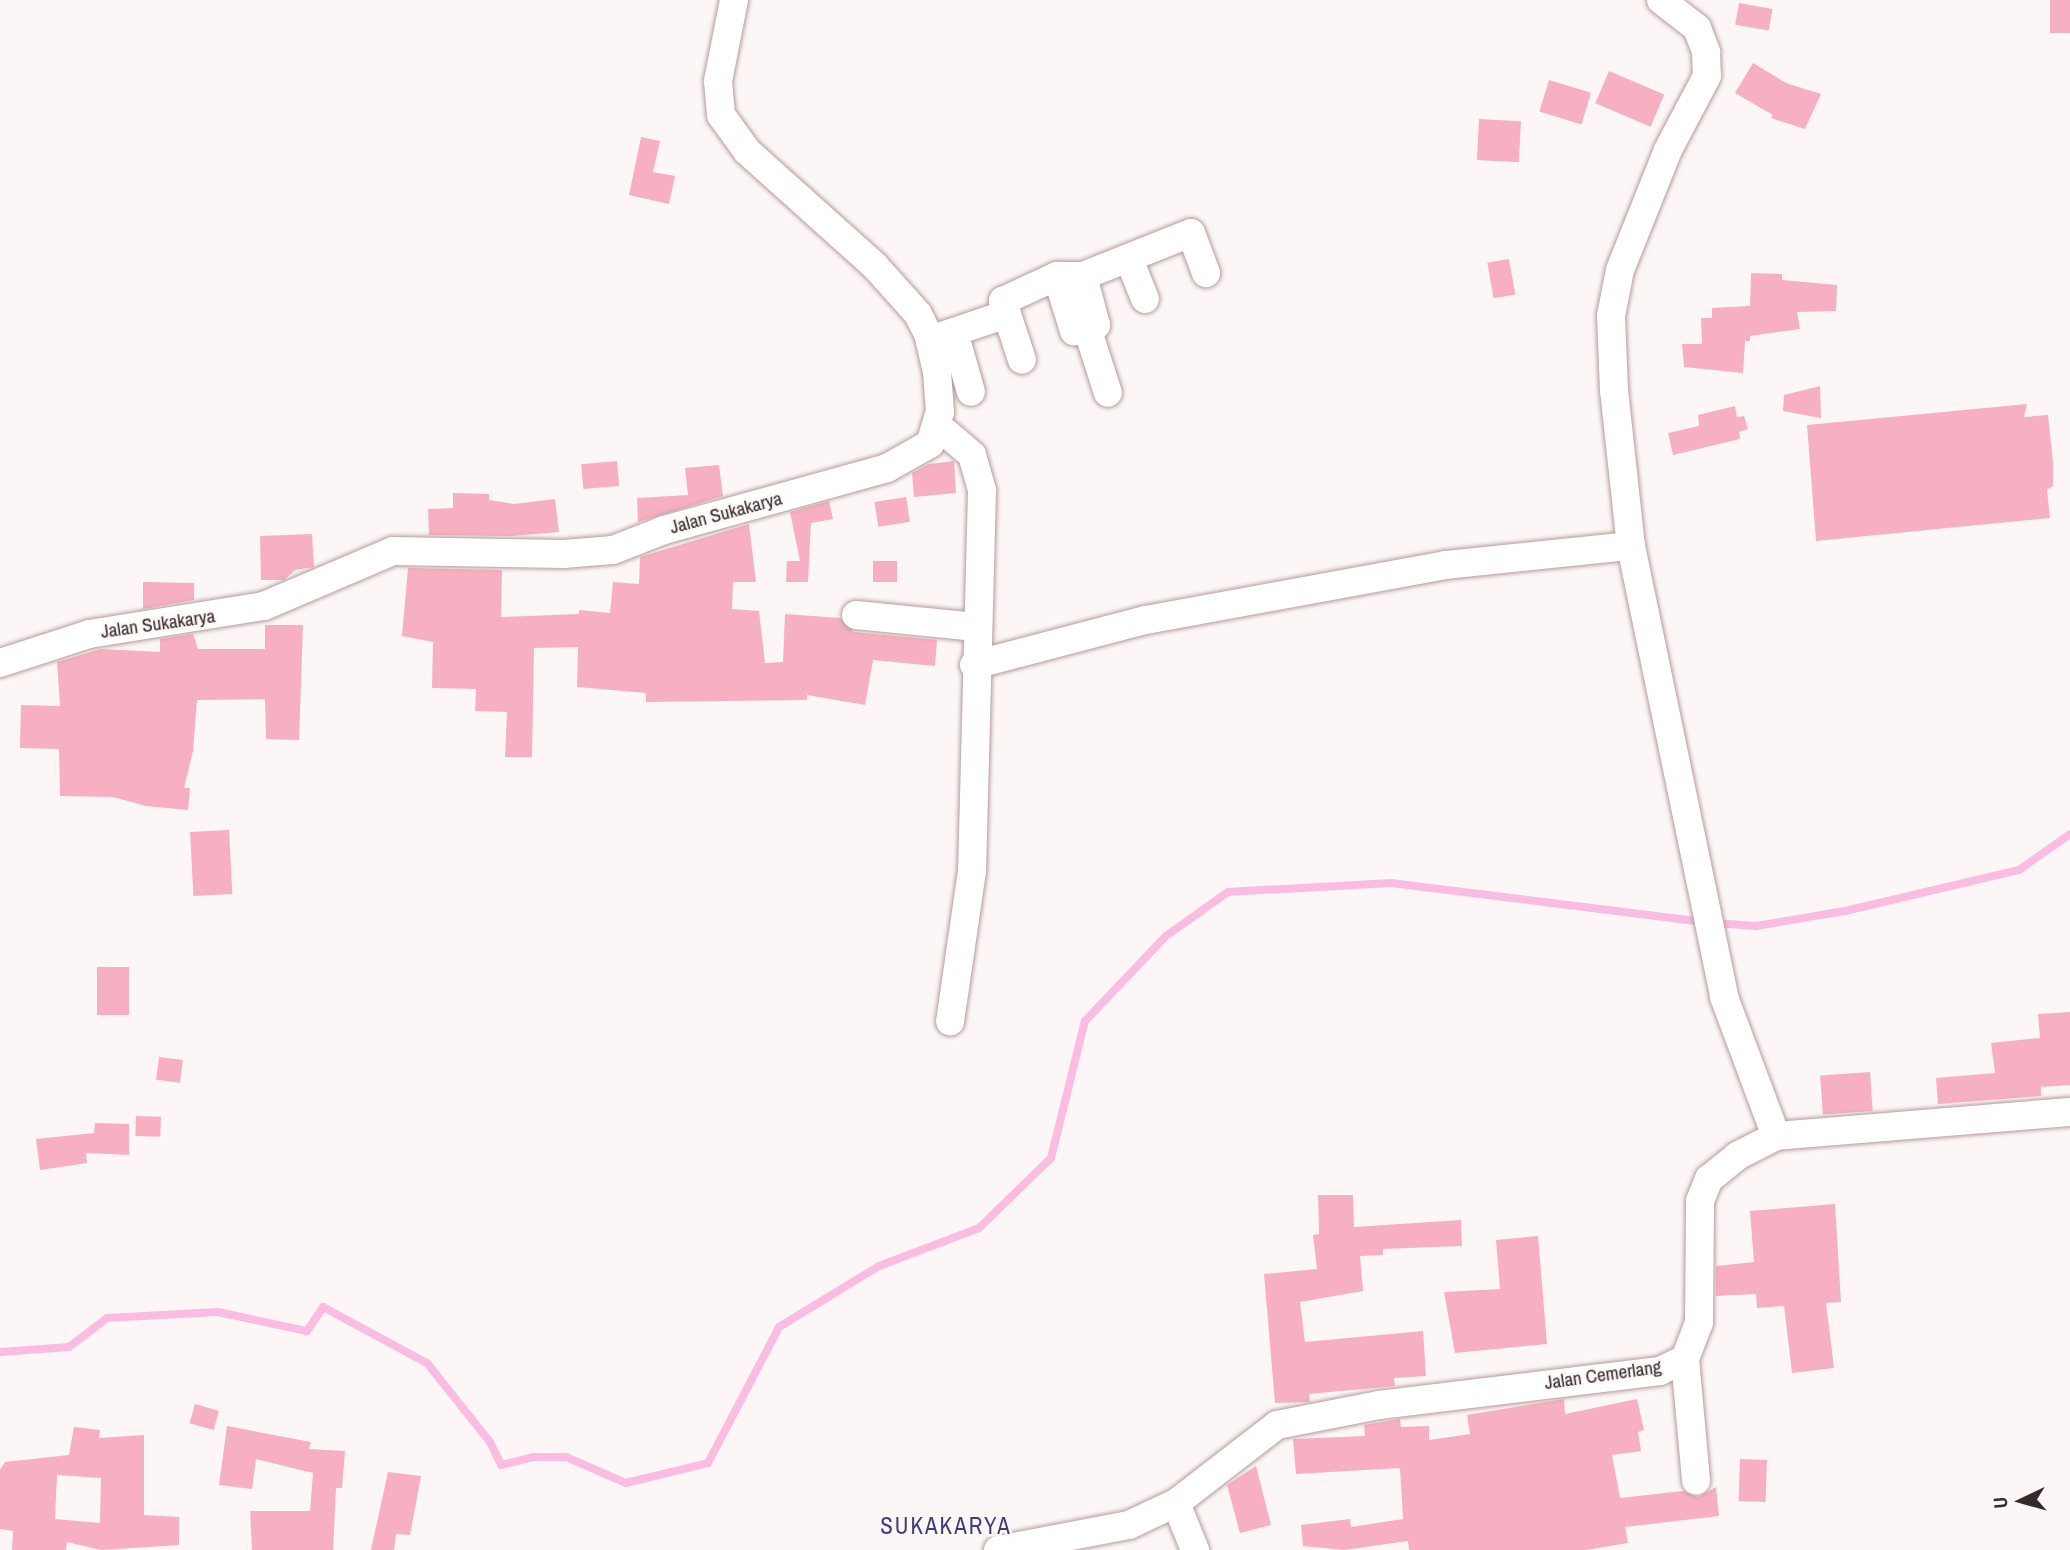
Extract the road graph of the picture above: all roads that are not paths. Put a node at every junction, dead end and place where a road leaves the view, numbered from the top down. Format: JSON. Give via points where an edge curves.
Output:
{"nodes":[{"id":1,"x":734,"y":0,"type":"edge"},
{"id":2,"x":1661,"y":0,"type":"edge"},
{"id":3,"x":1129,"y":259,"type":"junction"},
{"id":4,"x":1206,"y":273,"type":"dead end"},
{"id":5,"x":1070,"y":276,"type":"junction"},
{"id":6,"x":1145,"y":299,"type":"dead end"},
{"id":7,"x":1007,"y":314,"type":"junction"},
{"id":8,"x":942,"y":336,"type":"junction"},
{"id":9,"x":1022,"y":360,"type":"dead end"},
{"id":10,"x":971,"y":392,"type":"dead end"},
{"id":11,"x":1108,"y":393,"type":"dead end"},
{"id":12,"x":938,"y":426,"type":"junction"},
{"id":13,"x":1631,"y":546,"type":"junction"},
{"id":14,"x":856,"y":615,"type":"dead end"},
{"id":15,"x":976,"y":627,"type":"junction"},
{"id":16,"x":0,"y":663,"type":"edge"},
{"id":17,"x":974,"y":665,"type":"junction"},
{"id":18,"x":950,"y":1021,"type":"dead end"},
{"id":19,"x":2070,"y":1112,"type":"edge"},
{"id":20,"x":1776,"y":1136,"type":"junction"},
{"id":21,"x":1685,"y":1359,"type":"junction"},
{"id":22,"x":1696,"y":1482,"type":"dead end"},
{"id":23,"x":1176,"y":1503,"type":"junction"},
{"id":24,"x":1072,"y":1544,"type":"edge"},
{"id":25,"x":998,"y":1550,"type":"edge"},
{"id":26,"x":1195,"y":1550,"type":"edge"}],
"edges":[{"from":1,"to":8,"type":"street","via":[[717,99],[727,128]]},
{"from":2,"to":13,"type":"street","via":[[1697,29],[1706,52],[1707,76],[1668,150],[1614,292],[1614,390]]},
{"from":3,"to":4,"type":"street","via":[[1191,233]]},
{"from":3,"to":5,"type":"street"},
{"from":3,"to":6,"type":"street"},
{"from":5,"to":7,"type":"street","via":[[1003,301]]},
{"from":5,"to":11,"type":"street","via":[[1074,331],[1087,328]]},
{"from":7,"to":8,"type":"street"},
{"from":7,"to":9,"type":"street"},
{"from":8,"to":10,"type":"street"},
{"from":8,"to":12,"type":"street"},
{"from":12,"to":15,"type":"street","via":[[964,445],[982,479]]},
{"from":12,"to":16,"type":"street","name":"Jalan Sukakarya","via":[[930,444],[887,468],[664,530],[613,550],[563,554],[393,551],[264,606],[89,634]]},
{"from":13,"to":17,"type":"street","via":[[1446,565],[1146,620]]},
{"from":13,"to":20,"type":"street","via":[[1724,997]]},
{"from":14,"to":15,"type":"street"},
{"from":15,"to":17,"type":"street"},
{"from":17,"to":18,"type":"street","via":[[972,871]]},
{"from":19,"to":20,"type":"street","name":"Jalan Cemerlang"},
{"from":20,"to":21,"type":"street","name":"Jalan Cemerlang","via":[[1737,1156],[1709,1179],[1700,1201],[1696,1233],[1699,1323]]},
{"from":21,"to":22,"type":"street"},
{"from":21,"to":23,"type":"street","name":"Jalan Cemerlang","via":[[1660,1371],[1379,1405],[1277,1425]]},
{"from":23,"to":24,"type":"street","name":"Jalan Cemerlang"},
{"from":23,"to":26,"type":"street"},
{"from":24,"to":25,"type":"street","name":"Jalan Cemerlang"}]}
